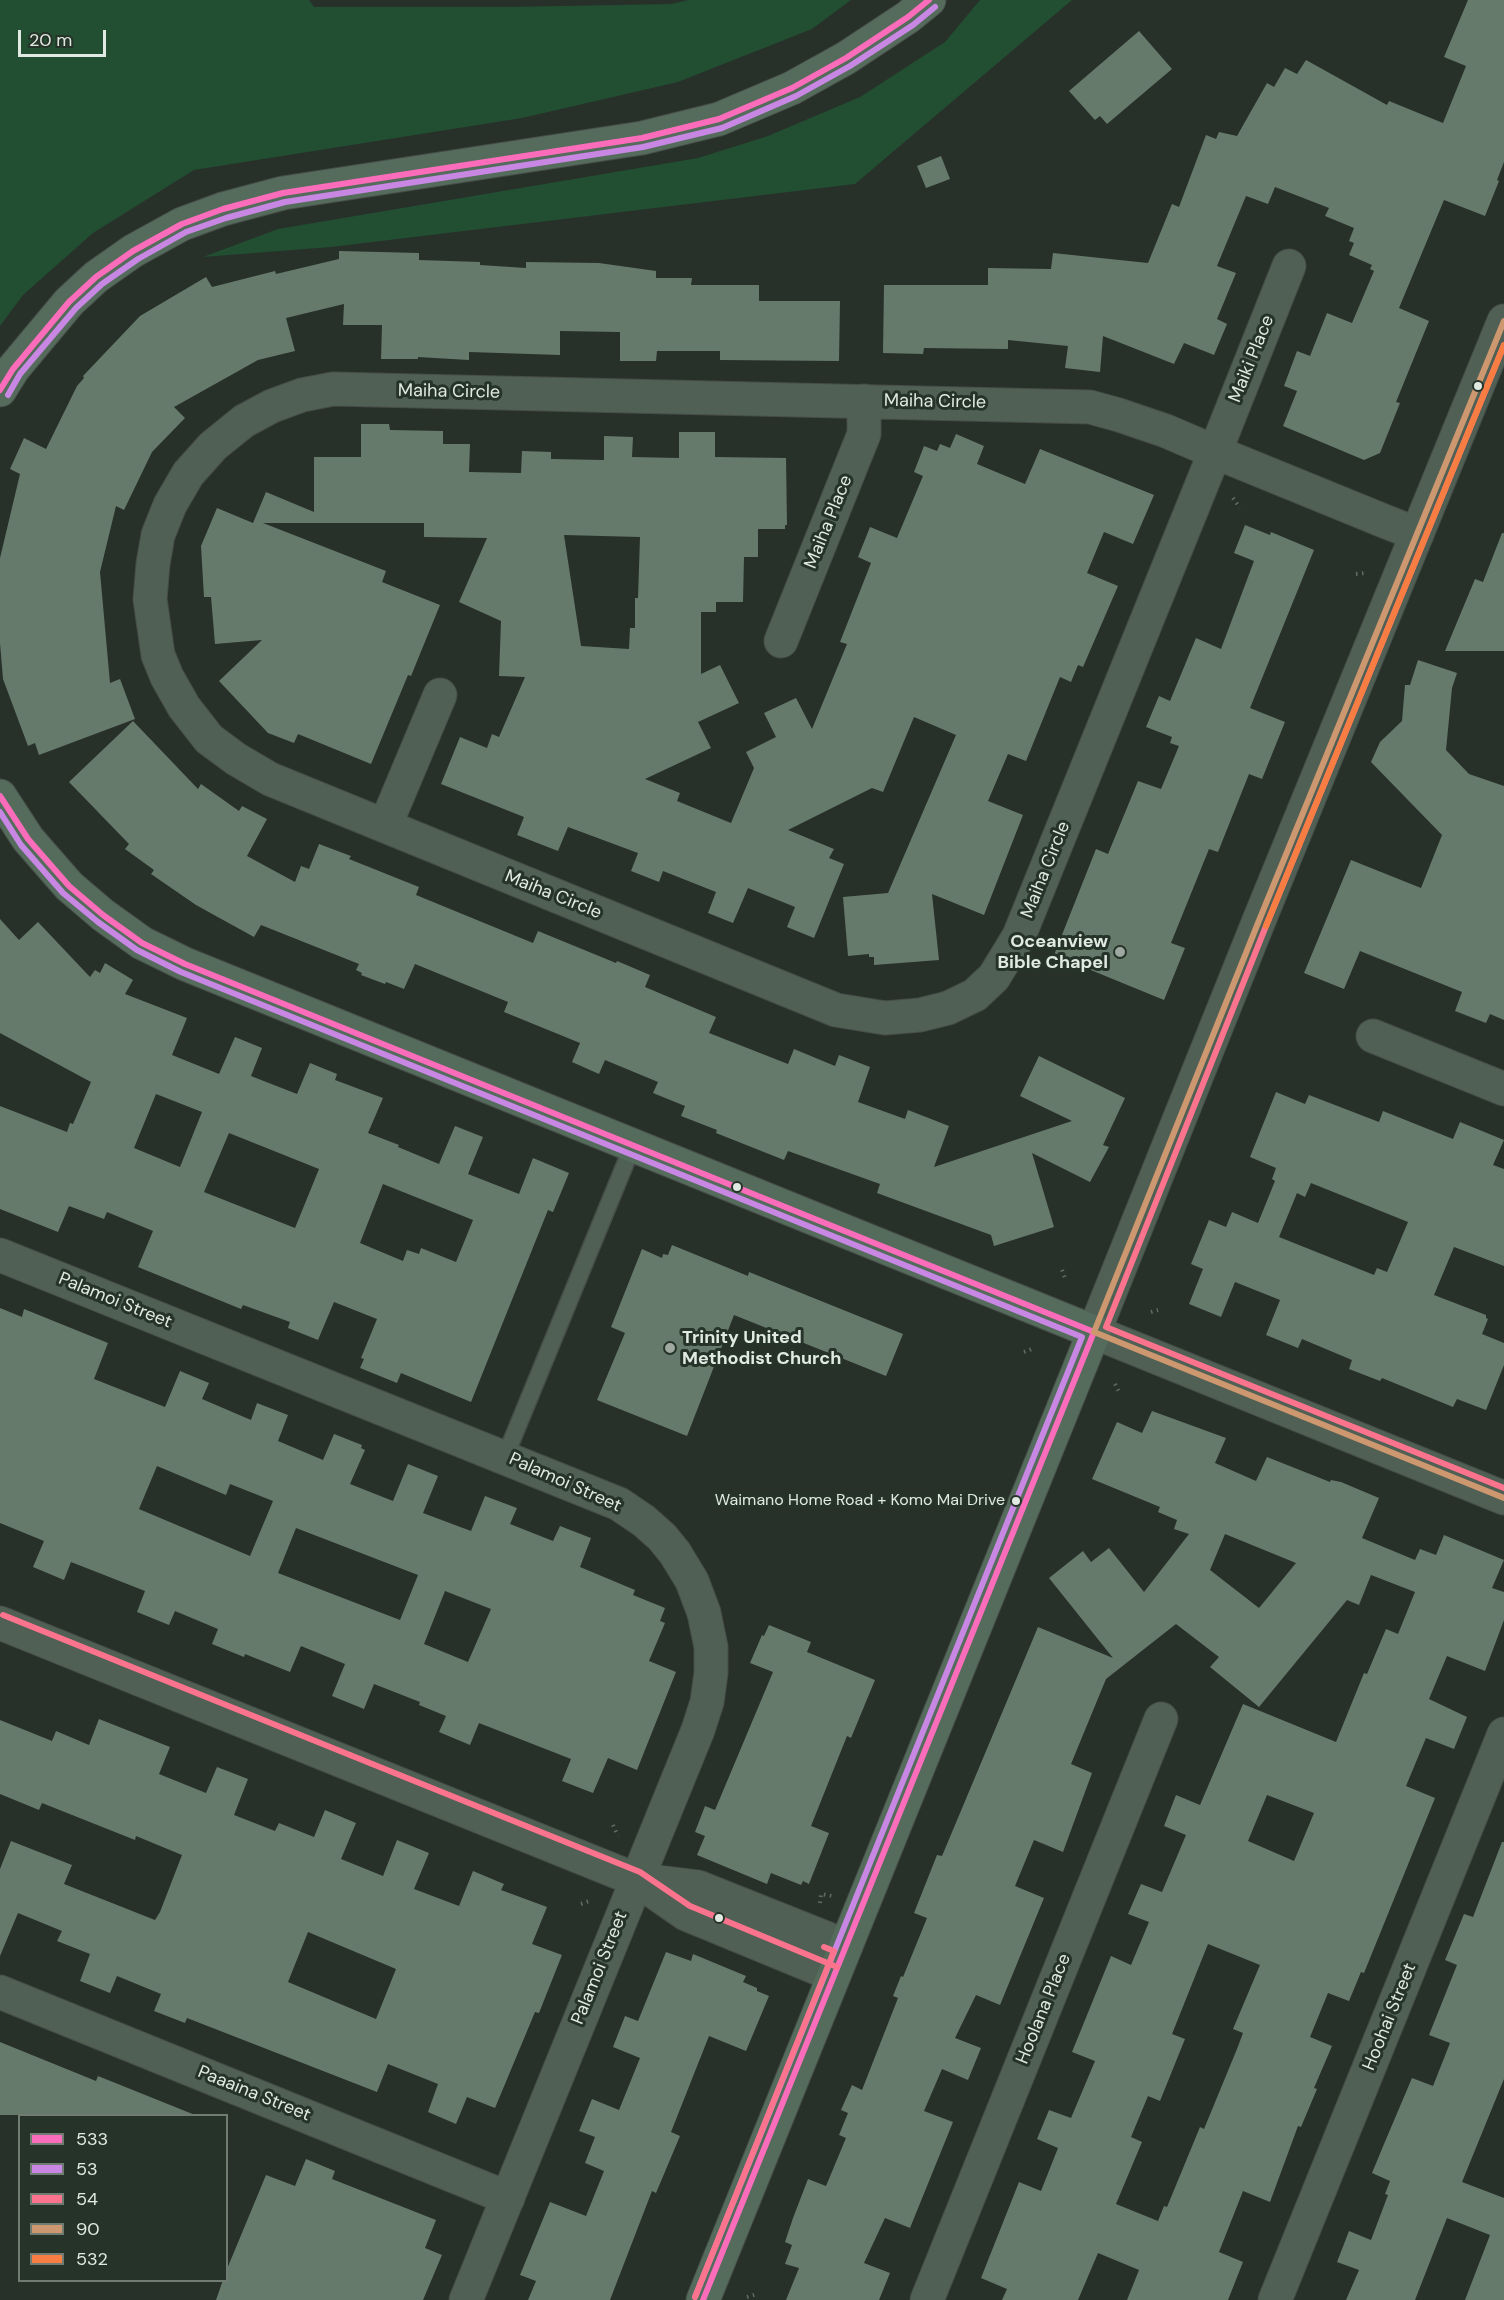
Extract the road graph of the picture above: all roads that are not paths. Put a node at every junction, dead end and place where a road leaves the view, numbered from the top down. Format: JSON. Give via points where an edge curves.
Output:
{"nodes":[{"id":1,"x":929,"y":0,"type":"edge"},
{"id":2,"x":1289,"y":266,"type":"dead end"},
{"id":3,"x":1504,"y":321,"type":"edge"},
{"id":4,"x":0,"y":390,"type":"edge"},
{"id":5,"x":864,"y":401,"type":"junction"},
{"id":6,"x":1215,"y":452,"type":"junction"},
{"id":7,"x":1417,"y":534,"type":"junction"},
{"id":8,"x":782,"y":641,"type":"dead end"},
{"id":9,"x":440,"y":695,"type":"dead end"},
{"id":10,"x":0,"y":796,"type":"edge"},
{"id":11,"x":385,"y":826,"type":"junction"},
{"id":12,"x":1373,"y":1036,"type":"dead end"},
{"id":13,"x":1504,"y":1089,"type":"edge"},
{"id":14,"x":633,"y":1145,"type":"junction"},
{"id":15,"x":0,"y":1255,"type":"edge"},
{"id":16,"x":1094,"y":1332,"type":"junction"},
{"id":17,"x":505,"y":1457,"type":"junction"},
{"id":18,"x":1504,"y":1498,"type":"edge"},
{"id":19,"x":0,"y":1623,"type":"edge"},
{"id":20,"x":1161,"y":1719,"type":"dead end"},
{"id":21,"x":1504,"y":1734,"type":"edge"},
{"id":22,"x":637,"y":1880,"type":"junction"},
{"id":23,"x":840,"y":1960,"type":"junction"},
{"id":24,"x":0,"y":1992,"type":"edge"},
{"id":25,"x":508,"y":2198,"type":"junction"},
{"id":26,"x":466,"y":2300,"type":"edge"},
{"id":27,"x":703,"y":2300,"type":"edge"},
{"id":28,"x":927,"y":2300,"type":"edge"},
{"id":29,"x":1275,"y":2300,"type":"edge"}],
"edges":[{"from":1,"to":4,"type":"main road","via":[[846,58],[792,88],[719,119],[642,138],[282,193],[182,224],[96,277],[69,302]]},
{"from":2,"to":6,"type":"street","name":"Maiki Place"},
{"from":3,"to":7,"type":"street"},
{"from":5,"to":6,"type":"street","name":"Maiha Circle","via":[[1090,407],[1138,421]]},
{"from":5,"to":8,"type":"street","name":"Maiha Place","via":[[864,434]]},
{"from":5,"to":11,"type":"street","name":"Maiha Circle","via":[[333,389],[272,406],[244,421],[213,446],[188,474],[170,505],[157,545],[150,599],[158,655],[167,677],[209,739],[236,759],[270,779]]},
{"from":6,"to":7,"type":"street","name":"Maiha Circle"},
{"from":6,"to":11,"type":"street","name":"Maiha Circle","via":[[1019,936],[994,977],[975,995],[948,1008],[920,1016],[885,1018],[836,1010]]},
{"from":7,"to":16,"type":"street"},
{"from":9,"to":11,"type":"street"},
{"from":10,"to":14,"type":"main road","via":[[28,839],[69,886],[142,943],[196,969]]},
{"from":12,"to":13,"type":"street"},
{"from":14,"to":16,"type":"main road"},
{"from":14,"to":17,"type":"lane"},
{"from":15,"to":17,"type":"street","name":"Palamoi Street"},
{"from":16,"to":18,"type":"street"},
{"from":16,"to":23,"type":"main road"},
{"from":17,"to":22,"type":"street","name":"Palamoi Street","via":[[619,1504],[644,1521],[675,1553],[692,1581],[704,1613],[711,1647],[707,1702]]},
{"from":19,"to":22,"type":"street"},
{"from":20,"to":28,"type":"street","name":"Hoolana Place"},
{"from":21,"to":29,"type":"street","name":"Hoohai Street"},
{"from":22,"to":23,"type":"street","via":[[698,1887]]},
{"from":22,"to":25,"type":"street","name":"Palamoi Street"},
{"from":23,"to":27,"type":"main road"},
{"from":24,"to":25,"type":"street","name":"Paaaina Street"},
{"from":25,"to":26,"type":"street","name":"Palamoi Street"}]}
